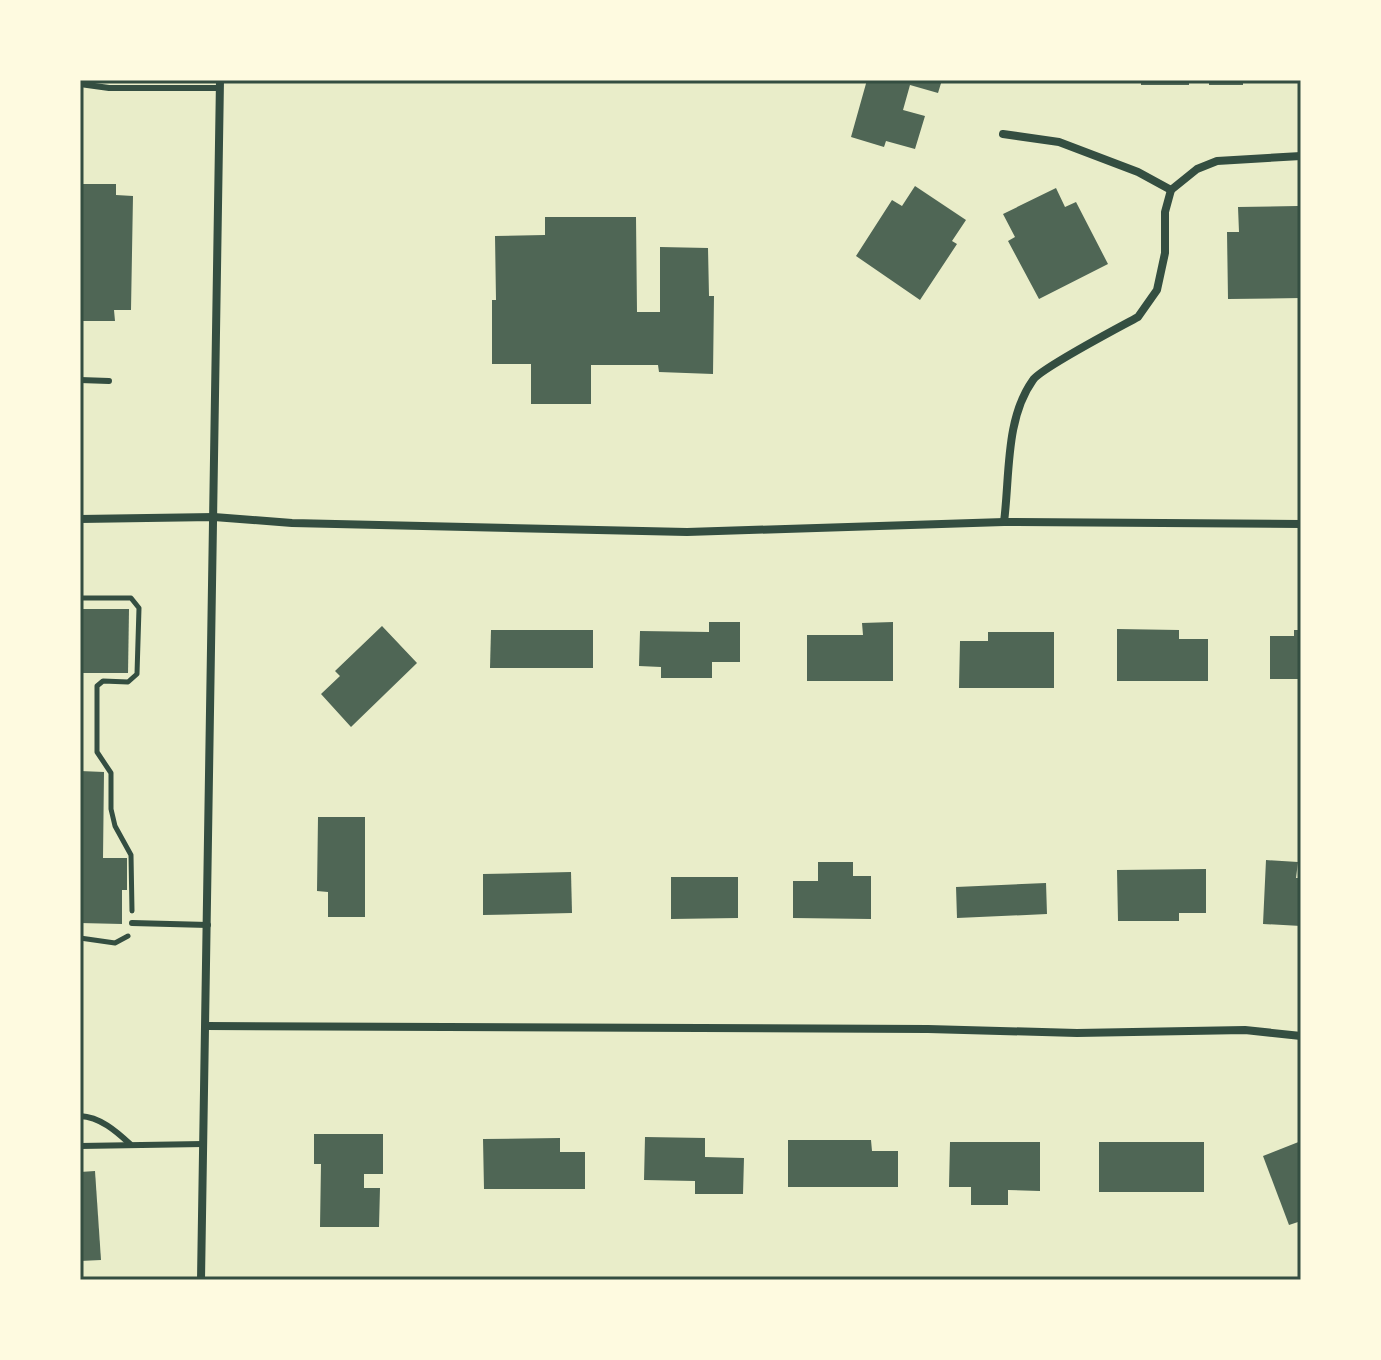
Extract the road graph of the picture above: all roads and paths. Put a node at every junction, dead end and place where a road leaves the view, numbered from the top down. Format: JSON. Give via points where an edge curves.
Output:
{"nodes":[{"id":1,"x":80,"y":84,"type":"edge"},
{"id":2,"x":220,"y":84,"type":"edge"},
{"id":3,"x":1003,"y":134,"type":"dead end"},
{"id":4,"x":1301,"y":156,"type":"edge"},
{"id":5,"x":1171,"y":190,"type":"junction"},
{"id":6,"x":80,"y":380,"type":"edge"},
{"id":7,"x":109,"y":381,"type":"dead end"},
{"id":8,"x":214,"y":517,"type":"junction"},
{"id":9,"x":80,"y":519,"type":"edge"},
{"id":10,"x":1004,"y":522,"type":"junction"},
{"id":11,"x":1301,"y":524,"type":"edge"},
{"id":12,"x":80,"y":598,"type":"edge"},
{"id":13,"x":132,"y":923,"type":"junction"},
{"id":14,"x":208,"y":925,"type":"junction"},
{"id":15,"x":80,"y":938,"type":"edge"},
{"id":16,"x":206,"y":1026,"type":"junction"},
{"id":17,"x":1301,"y":1036,"type":"edge"},
{"id":18,"x":80,"y":1116,"type":"edge"},
{"id":19,"x":130,"y":1144,"type":"junction"},
{"id":20,"x":203,"y":1144,"type":"junction"},
{"id":21,"x":80,"y":1146,"type":"edge"},
{"id":22,"x":201,"y":1280,"type":"edge"}],
"edges":[{"from":1,"to":2,"type":"lane"},
{"from":2,"to":8,"type":"street"},
{"from":3,"to":5,"type":"street","via":[[1059,142]]},
{"from":4,"to":5,"type":"street","via":[[1217,161]]},
{"from":5,"to":10,"type":"street","via":[[1165,253],[1150,303],[1138,317],[1034,378],[1011,428]]},
{"from":6,"to":7,"type":"lane"},
{"from":8,"to":9,"type":"street"},
{"from":8,"to":10,"type":"street","via":[[687,532]]},
{"from":8,"to":14,"type":"street"},
{"from":10,"to":11,"type":"street"},
{"from":12,"to":13,"type":"path","via":[[131,598],[139,608],[137,674],[128,682],[103,681],[97,686],[97,752],[111,773],[115,826],[131,855]]},
{"from":13,"to":14,"type":"lane"},
{"from":13,"to":15,"type":"path","via":[[132,931],[115,943]]},
{"from":14,"to":16,"type":"street"},
{"from":16,"to":17,"type":"street","via":[[1245,1030]]},
{"from":16,"to":20,"type":"street"},
{"from":18,"to":19,"type":"lane","via":[[113,1129]]},
{"from":19,"to":20,"type":"lane"},
{"from":19,"to":21,"type":"lane"},
{"from":20,"to":22,"type":"street"}]}
